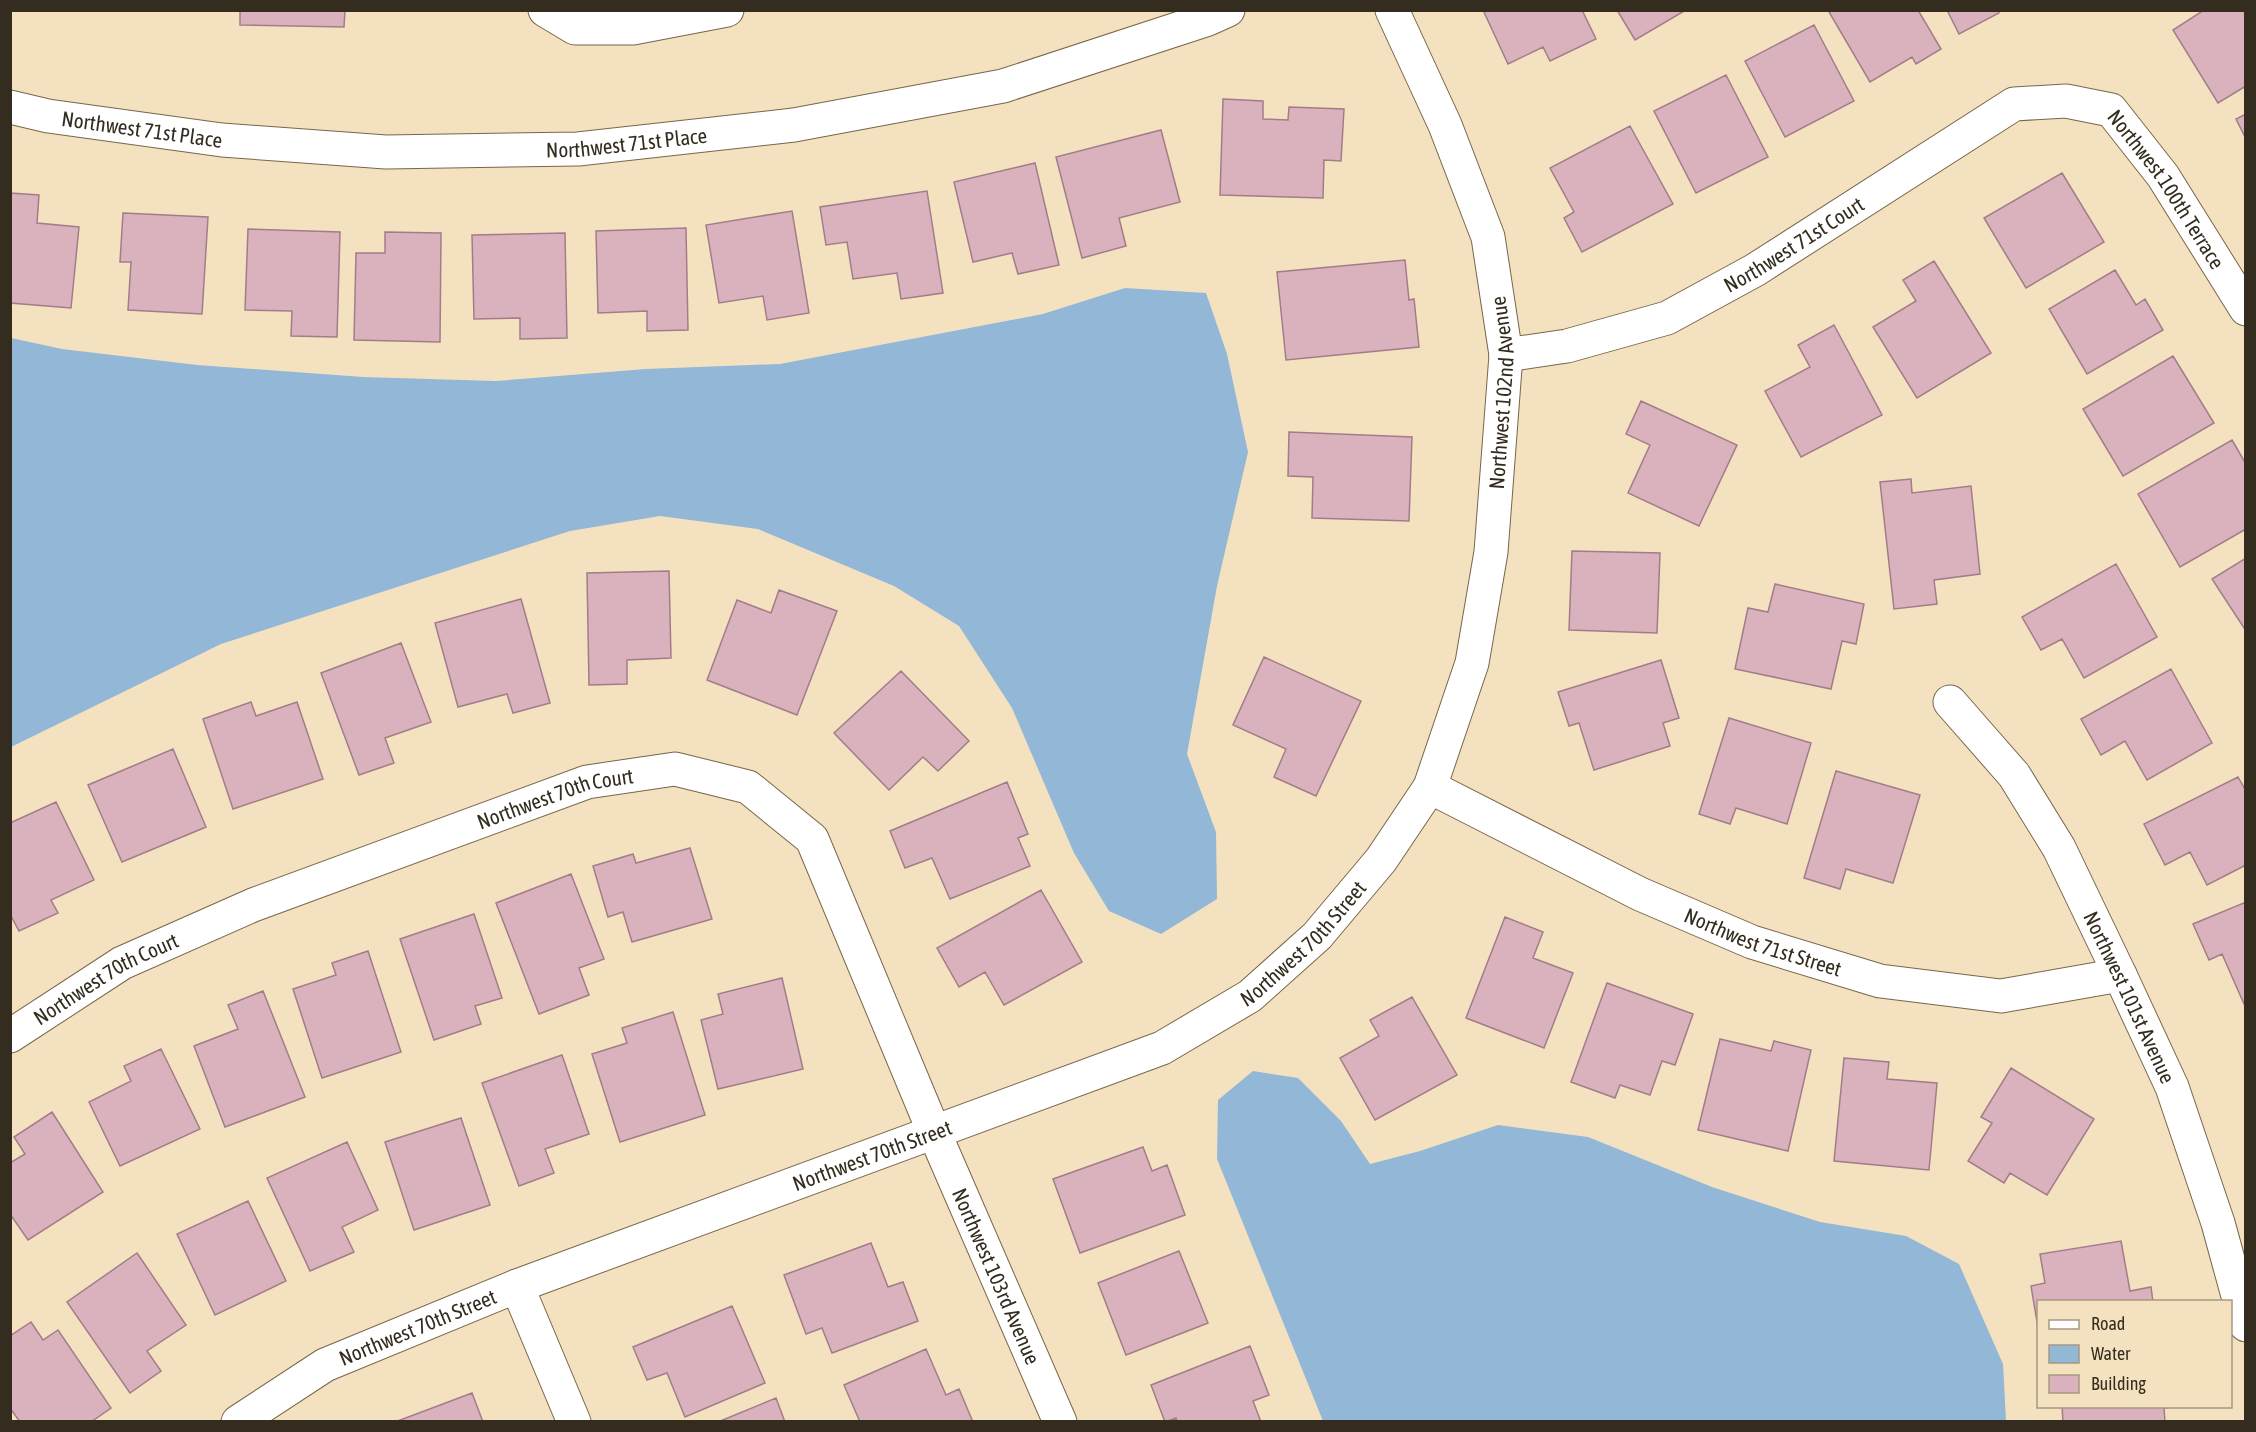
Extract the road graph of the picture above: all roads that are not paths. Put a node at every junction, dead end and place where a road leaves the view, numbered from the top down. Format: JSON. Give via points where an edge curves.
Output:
{"nodes":[{"id":1,"x":545,"y":10,"type":"edge"},
{"id":2,"x":727,"y":10,"type":"edge"},
{"id":3,"x":1228,"y":10,"type":"edge"},
{"id":4,"x":1392,"y":10,"type":"edge"},
{"id":5,"x":2066,"y":101,"type":"joint"},
{"id":6,"x":10,"y":107,"type":"edge"},
{"id":7,"x":2246,"y":309,"type":"edge"},
{"id":8,"x":1506,"y":355,"type":"junction"},
{"id":9,"x":1950,"y":702,"type":"dead end"},
{"id":10,"x":1430,"y":787,"type":"junction"},
{"id":11,"x":2120,"y":975,"type":"junction"},
{"id":12,"x":10,"y":1036,"type":"edge"},
{"id":13,"x":934,"y":1132,"type":"junction"},
{"id":14,"x":517,"y":1286,"type":"junction"},
{"id":15,"x":2246,"y":1325,"type":"edge"},
{"id":16,"x":238,"y":1422,"type":"edge"},
{"id":17,"x":574,"y":1422,"type":"edge"},
{"id":18,"x":1059,"y":1422,"type":"edge"}],
"edges":[{"from":1,"to":2,"type":"street","via":[[575,28],[633,28]]},
{"from":3,"to":6,"type":"street","name":"Northwest 71st Place","via":[[1003,86],[794,125],[578,149],[386,152],[222,140],[48,116]]},
{"from":4,"to":8,"type":"street","name":"Northwest 102nd Avenue","via":[[1445,125],[1488,237]]},
{"from":5,"to":7,"type":"street","name":"Northwest 100th Terrace","via":[[2111,110],[2163,176]]},
{"from":5,"to":8,"type":"street","name":"Northwest 71st Court","via":[[2014,104],[1755,270],[1667,318],[1566,346]]},
{"from":8,"to":10,"type":"street","name":"Northwest 102nd Avenue","via":[[1491,552],[1472,663]]},
{"from":9,"to":11,"type":"street","name":"Northwest 101st Avenue","via":[[2014,775],[2059,848]]},
{"from":10,"to":11,"type":"street","name":"Northwest 71st Street","via":[[1640,894],[1752,942],[1880,981],[2001,996]]},
{"from":10,"to":13,"type":"street","name":"Northwest 70th Street","via":[[1381,860],[1317,936],[1250,996],[1162,1048]]},
{"from":11,"to":15,"type":"street","name":"Northwest 101st Avenue","via":[[2172,1087]]},
{"from":12,"to":13,"type":"street","name":"Northwest 70th Court","via":[[122,963],[253,906],[587,782],[675,769],[748,787],[812,839]]},
{"from":13,"to":14,"type":"street","name":"Northwest 70th Street"},
{"from":13,"to":18,"type":"street","name":"Northwest 103rd Avenue"},
{"from":14,"to":16,"type":"street","name":"Northwest 70th Street","via":[[325,1365]]},
{"from":14,"to":17,"type":"street"}]}
